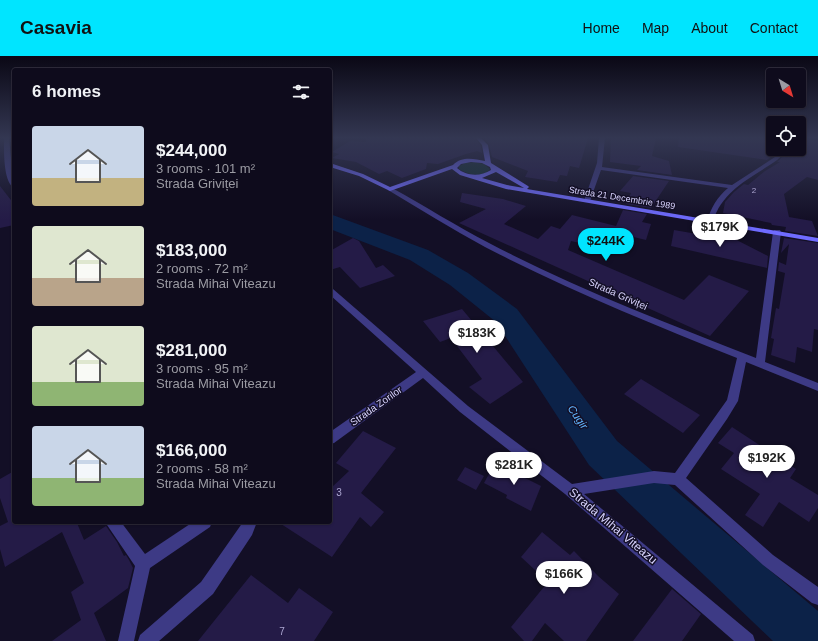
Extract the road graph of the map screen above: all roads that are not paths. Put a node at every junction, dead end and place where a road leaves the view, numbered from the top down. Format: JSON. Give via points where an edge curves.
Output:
{"nodes":[{"id":1,"x":8,"y":165,"type":"edge"},
{"id":2,"x":491,"y":165,"type":"edge"},
{"id":3,"x":766,"y":165,"type":"edge"},
{"id":4,"x":332,"y":166,"type":"edge"},
{"id":5,"x":454,"y":166,"type":"joint"},
{"id":6,"x":494,"y":168,"type":"junction"},
{"id":7,"x":600,"y":168,"type":"joint"},
{"id":8,"x":433,"y":174,"type":"junction"},
{"id":9,"x":461,"y":174,"type":"junction"},
{"id":10,"x":471,"y":176,"type":"junction"},
{"id":11,"x":12,"y":181,"type":"edge"},
{"id":12,"x":733,"y":187,"type":"junction"},
{"id":13,"x":390,"y":188,"type":"junction"},
{"id":14,"x":541,"y":193,"type":"junction"},
{"id":15,"x":587,"y":202,"type":"junction"},
{"id":16,"x":710,"y":222,"type":"junction"},
{"id":17,"x":777,"y":232,"type":"junction"},
{"id":18,"x":818,"y":240,"type":"edge"},
{"id":19,"x":332,"y":293,"type":"edge"},
{"id":20,"x":742,"y":357,"type":"junction"},
{"id":21,"x":760,"y":364,"type":"junction"},
{"id":22,"x":422,"y":373,"type":"junction"},
{"id":23,"x":818,"y":386,"type":"edge"},
{"id":24,"x":332,"y":438,"type":"edge"},
{"id":25,"x":678,"y":479,"type":"junction"},
{"id":26,"x":570,"y":490,"type":"junction"},
{"id":27,"x":113,"y":524,"type":"edge"},
{"id":28,"x":202,"y":524,"type":"edge"},
{"id":29,"x":249,"y":524,"type":"edge"},
{"id":30,"x":143,"y":564,"type":"junction"},
{"id":31,"x":818,"y":597,"type":"edge"},
{"id":32,"x":126,"y":641,"type":"edge"},
{"id":33,"x":146,"y":641,"type":"edge"},
{"id":34,"x":747,"y":641,"type":"edge"}],
"edges":[{"from":1,"to":11,"type":"street"},
{"from":2,"to":6,"type":"main road","name":"Strada 21 Decembrie 1989"},
{"from":3,"to":12,"type":"street"},
{"from":4,"to":13,"type":"main road","name":"Strada Griviței"},
{"from":5,"to":8,"type":"main road"},
{"from":5,"to":9,"type":"main road"},
{"from":6,"to":10,"type":"main road","via":[[488,174]]},
{"from":6,"to":14,"type":"main road","name":"Strada 21 Decembrie 1989"},
{"from":7,"to":12,"type":"street"},
{"from":7,"to":15,"type":"street"},
{"from":8,"to":9,"type":"main road"},
{"from":8,"to":13,"type":"main road"},
{"from":9,"to":10,"type":"main road","name":"Strada 21 Decembrie 1989"},
{"from":10,"to":14,"type":"main road","name":"Strada 21 Decembrie 1989","via":[[506,187]]},
{"from":12,"to":16,"type":"street","via":[[717,205]]},
{"from":13,"to":20,"type":"street","name":"Strada Griviței","via":[[494,249],[648,319]]},
{"from":14,"to":15,"type":"main road","name":"Strada 21 Decembrie 1989"},
{"from":15,"to":16,"type":"main road","name":"Strada 21 Decembrie 1989"},
{"from":16,"to":17,"type":"main road","name":"Strada 21 Decembrie 1989"},
{"from":17,"to":18,"type":"main road","name":"Strada 21 Decembrie 1989"},
{"from":17,"to":21,"type":"street"},
{"from":19,"to":22,"type":"street","name":"Strada Mihai Viteazu"},
{"from":20,"to":21,"type":"street","name":"Strada Griviței"},
{"from":20,"to":25,"type":"street","via":[[732,401]]},
{"from":21,"to":23,"type":"street","name":"Strada Griviței"},
{"from":22,"to":24,"type":"street","name":"Strada Zorilor"},
{"from":22,"to":26,"type":"street","name":"Strada Mihai Viteazu","via":[[464,409]]},
{"from":25,"to":26,"type":"street","via":[[654,477]]},
{"from":25,"to":31,"type":"street","via":[[768,560]]},
{"from":26,"to":34,"type":"street","name":"Strada Mihai Viteazu"},
{"from":27,"to":30,"type":"street"},
{"from":28,"to":30,"type":"street"},
{"from":29,"to":33,"type":"street","via":[[207,588]]},
{"from":30,"to":32,"type":"street"}]}
